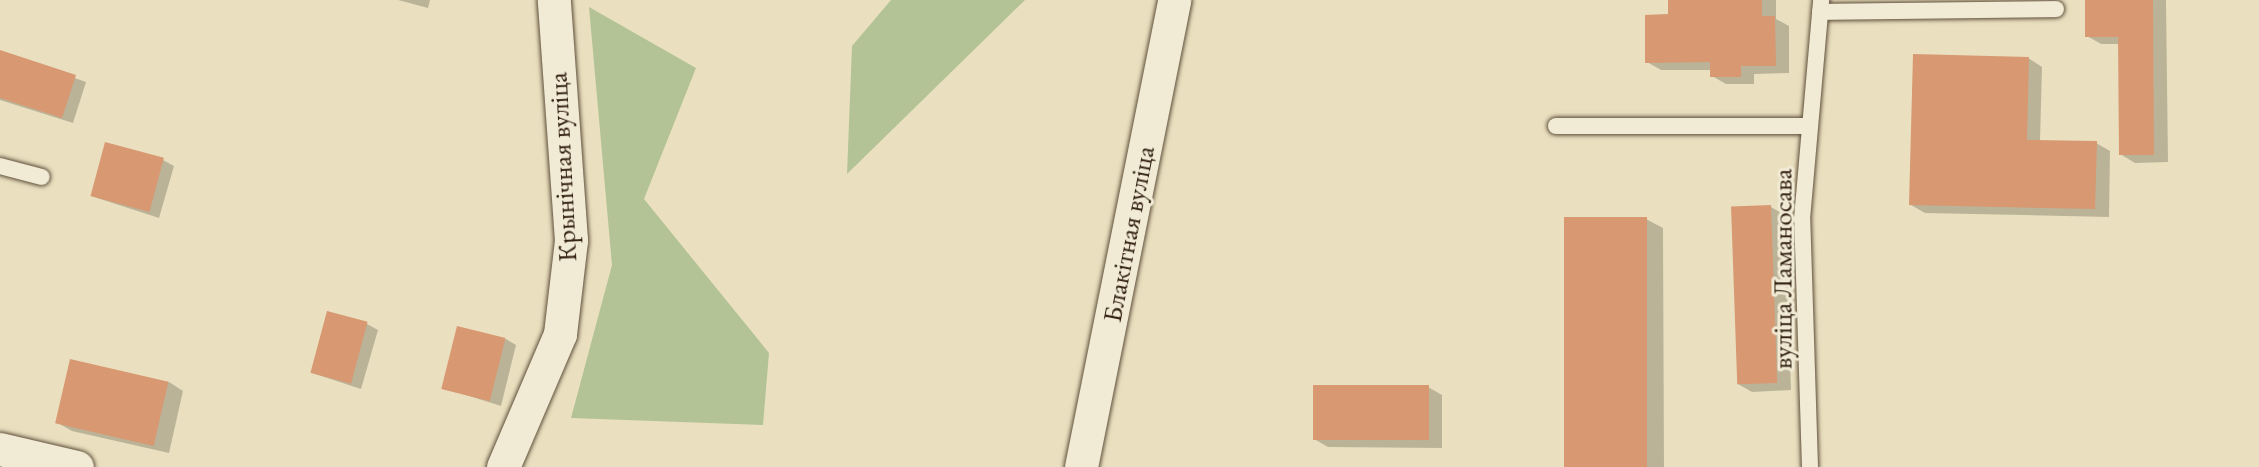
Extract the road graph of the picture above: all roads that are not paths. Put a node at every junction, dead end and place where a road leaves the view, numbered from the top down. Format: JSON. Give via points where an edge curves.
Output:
{"nodes":[{"id":1,"x":554,"y":0,"type":"edge"},
{"id":2,"x":1174,"y":0,"type":"edge"},
{"id":3,"x":1820,"y":6,"type":"edge"},
{"id":4,"x":2056,"y":9,"type":"dead end"},
{"id":5,"x":1556,"y":126,"type":"dead end"},
{"id":6,"x":1810,"y":126,"type":"junction"},
{"id":7,"x":0,"y":166,"type":"edge"},
{"id":8,"x":42,"y":177,"type":"dead end"},
{"id":9,"x":0,"y":449,"type":"edge"},
{"id":10,"x":77,"y":467,"type":"edge"},
{"id":11,"x":503,"y":467,"type":"edge"},
{"id":12,"x":1081,"y":467,"type":"edge"},
{"id":13,"x":1810,"y":467,"type":"edge"}],
"edges":[{"from":1,"to":11,"type":"street","name":"Крынічная вуліца","via":[[571,240],[560,334]]},
{"from":2,"to":12,"type":"street","name":"Блакітная вуліца"},
{"from":3,"to":4,"type":"lane"},
{"from":3,"to":6,"type":"lane","name":"вуліца Ламаносава"},
{"from":5,"to":6,"type":"lane"},
{"from":6,"to":13,"type":"lane","name":"вуліца Ламаносава","via":[[1802,219]]},
{"from":7,"to":8,"type":"lane"},
{"from":9,"to":10,"type":"street"}]}
